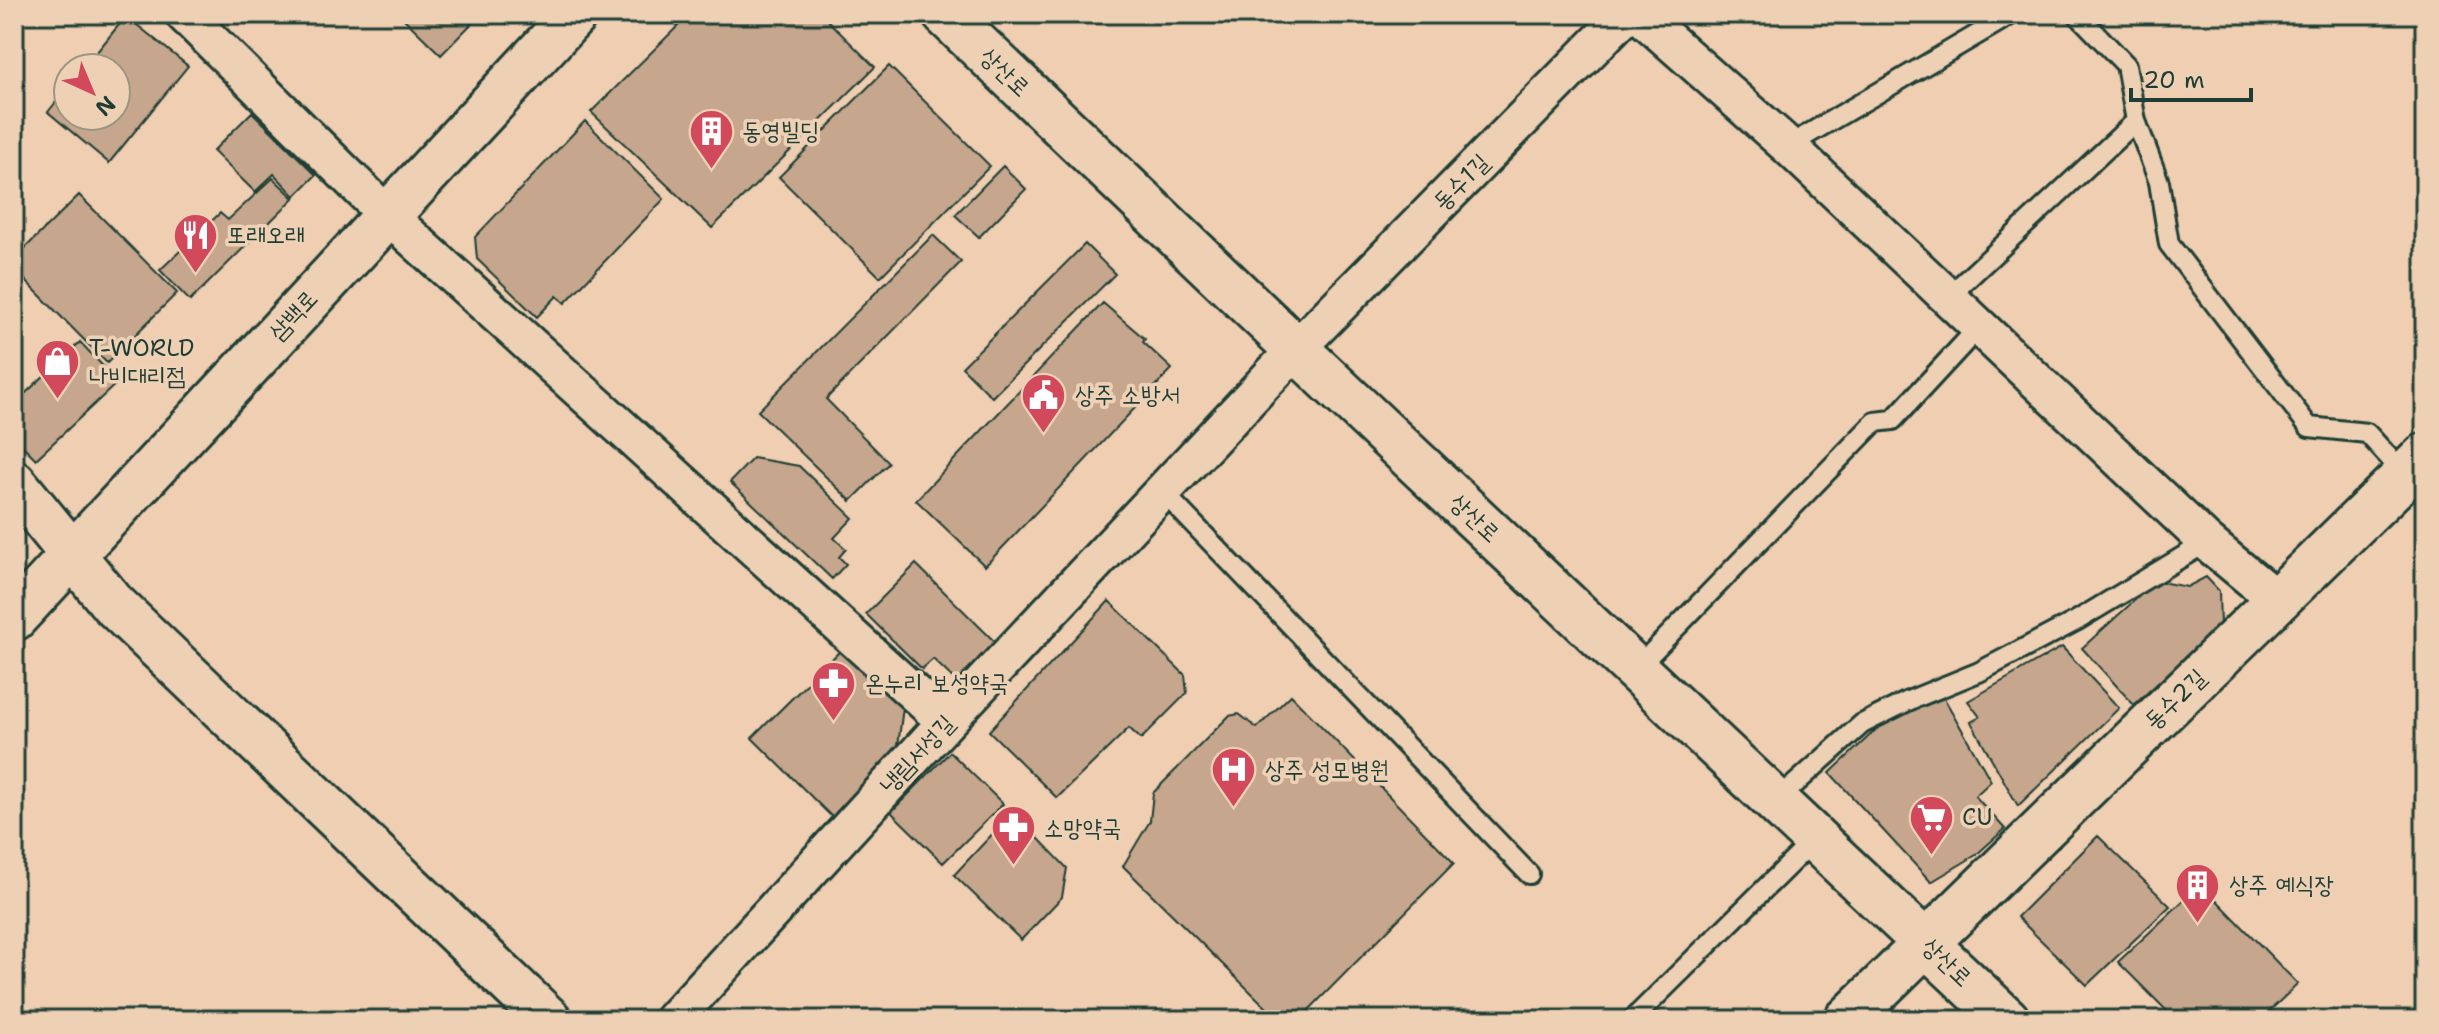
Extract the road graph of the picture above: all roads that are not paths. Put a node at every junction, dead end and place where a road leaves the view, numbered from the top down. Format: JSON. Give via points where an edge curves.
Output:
{"nodes":[{"id":1,"x":184,"y":14,"type":"edge"},
{"id":2,"x":575,"y":14,"type":"edge"},
{"id":3,"x":945,"y":14,"type":"edge"},
{"id":4,"x":1626,"y":14,"type":"edge"},
{"id":5,"x":1639,"y":14,"type":"edge"},
{"id":6,"x":2012,"y":14,"type":"edge"},
{"id":7,"x":2077,"y":14,"type":"edge"},
{"id":8,"x":2136,"y":121,"type":"junction"},
{"id":9,"x":1788,"y":146,"type":"junction"},
{"id":10,"x":387,"y":215,"type":"junction"},
{"id":11,"x":1947,"y":298,"type":"junction"},
{"id":12,"x":1978,"y":328,"type":"junction"},
{"id":13,"x":1296,"y":349,"type":"junction"},
{"id":14,"x":2418,"y":473,"type":"edge"},
{"id":15,"x":14,"y":483,"type":"edge"},
{"id":16,"x":1162,"y":491,"type":"junction"},
{"id":17,"x":2207,"y":542,"type":"junction"},
{"id":18,"x":72,"y":555,"type":"junction"},
{"id":19,"x":2277,"y":600,"type":"junction"},
{"id":20,"x":14,"y":618,"type":"edge"},
{"id":21,"x":1636,"y":669,"type":"junction"},
{"id":22,"x":946,"y":722,"type":"junction"},
{"id":23,"x":1776,"y":801,"type":"junction"},
{"id":24,"x":1816,"y":839,"type":"junction"},
{"id":25,"x":1529,"y":874,"type":"dead end"},
{"id":26,"x":1927,"y":943,"type":"junction"},
{"id":27,"x":549,"y":1020,"type":"edge"},
{"id":28,"x":673,"y":1020,"type":"edge"},
{"id":29,"x":1632,"y":1020,"type":"edge"},
{"id":30,"x":1847,"y":1020,"type":"edge"},
{"id":31,"x":2007,"y":1020,"type":"edge"}],
"edges":[{"from":1,"to":10,"type":"street"},
{"from":2,"to":10,"type":"street","name":"삼백로"},
{"from":3,"to":13,"type":"street","name":"상산로"},
{"from":4,"to":13,"type":"street","name":"동수1길"},
{"from":5,"to":9,"type":"street"},
{"from":6,"to":9,"type":"lane"},
{"from":7,"to":8,"type":"lane","via":[[2126,65]]},
{"from":8,"to":11,"type":"lane"},
{"from":8,"to":14,"type":"lane","via":[[2159,182],[2169,244],[2309,427],[2367,433]]},
{"from":9,"to":11,"type":"street"},
{"from":10,"to":18,"type":"street","name":"삼백로"},
{"from":10,"to":22,"type":"street"},
{"from":11,"to":12,"type":"street"},
{"from":12,"to":17,"type":"street"},
{"from":12,"to":21,"type":"lane","via":[[1893,420],[1875,422]]},
{"from":13,"to":16,"type":"street","name":"냉림서성길"},
{"from":13,"to":21,"type":"street","name":"상산로"},
{"from":14,"to":19,"type":"street","name":"동수2길"},
{"from":15,"to":18,"type":"street"},
{"from":16,"to":22,"type":"street","name":"냉림서성길"},
{"from":16,"to":25,"type":"lane"},
{"from":17,"to":19,"type":"street"},
{"from":17,"to":23,"type":"lane","via":[[2076,621],[1862,724]]},
{"from":18,"to":20,"type":"street","name":"삼백로"},
{"from":18,"to":27,"type":"street","via":[[112,603]]},
{"from":19,"to":26,"type":"street","name":"동수2길"},
{"from":21,"to":23,"type":"street","name":"상산로"},
{"from":22,"to":28,"type":"street","name":"냉림서성길"},
{"from":23,"to":24,"type":"street","name":"상산로"},
{"from":24,"to":26,"type":"street","name":"상산로"},
{"from":24,"to":29,"type":"lane"},
{"from":26,"to":30,"type":"street","name":"동수2길"},
{"from":26,"to":31,"type":"street","name":"상산로"}]}
